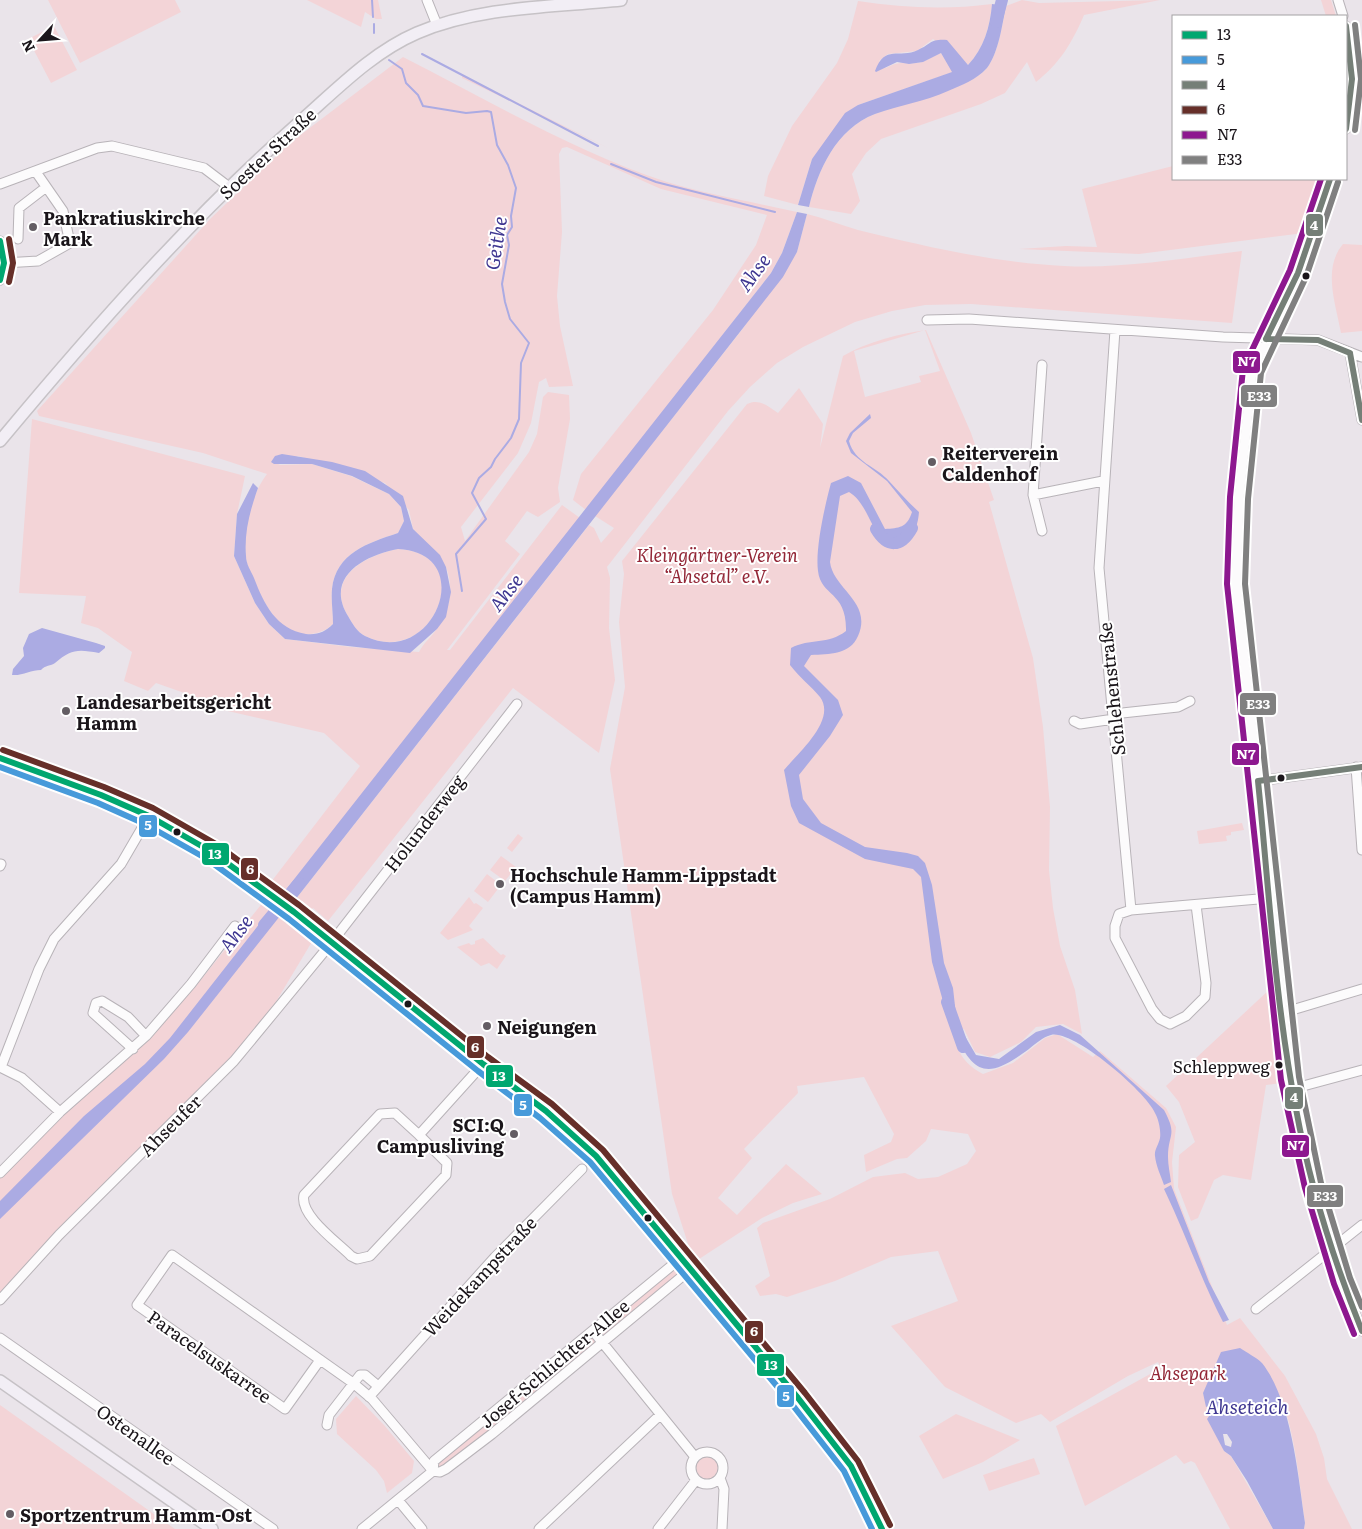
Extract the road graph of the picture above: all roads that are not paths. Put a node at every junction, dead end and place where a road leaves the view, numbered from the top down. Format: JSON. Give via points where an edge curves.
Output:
{"nodes":[{"id":1,"x":427,"y":0,"type":"edge"},
{"id":2,"x":621,"y":0,"type":"edge"},
{"id":3,"x":1338,"y":0,"type":"edge"},
{"id":4,"x":1343,"y":15,"type":"edge"},
{"id":5,"x":437,"y":25,"type":"junction"},
{"id":6,"x":1347,"y":35,"type":"edge"},
{"id":7,"x":1347,"y":121,"type":"edge"},
{"id":8,"x":36,"y":172,"type":"junction"},
{"id":9,"x":1330,"y":180,"type":"edge"},
{"id":10,"x":0,"y":184,"type":"edge"},
{"id":11,"x":229,"y":187,"type":"junction"},
{"id":12,"x":45,"y":188,"type":"junction"},
{"id":13,"x":18,"y":239,"type":"dead end"},
{"id":14,"x":0,"y":241,"type":"edge"},
{"id":15,"x":4,"y":263,"type":"junction"},
{"id":16,"x":0,"y":280,"type":"edge"},
{"id":17,"x":927,"y":320,"type":"dead end"},
{"id":18,"x":1115,"y":330,"type":"junction"},
{"id":19,"x":1266,"y":339,"type":"junction"},
{"id":20,"x":1350,"y":353,"type":"junction"},
{"id":21,"x":1362,"y":357,"type":"edge"},
{"id":22,"x":1042,"y":365,"type":"dead end"},
{"id":23,"x":1362,"y":420,"type":"edge"},
{"id":24,"x":0,"y":441,"type":"edge"},
{"id":25,"x":1103,"y":482,"type":"junction"},
{"id":26,"x":1034,"y":495,"type":"junction"},
{"id":27,"x":1042,"y":531,"type":"dead end"},
{"id":28,"x":1190,"y":701,"type":"dead end"},
{"id":29,"x":517,"y":704,"type":"dead end"},
{"id":30,"x":1113,"y":716,"type":"junction"},
{"id":31,"x":1074,"y":721,"type":"dead end"},
{"id":32,"x":0,"y":758,"type":"edge"},
{"id":33,"x":1359,"y":767,"type":"edge"},
{"id":34,"x":1258,"y":781,"type":"junction"},
{"id":35,"x":148,"y":816,"type":"junction"},
{"id":36,"x":1362,"y":850,"type":"edge"},
{"id":37,"x":1270,"y":898,"type":"junction"},
{"id":38,"x":1196,"y":904,"type":"junction"},
{"id":39,"x":1132,"y":910,"type":"junction"},
{"id":40,"x":235,"y":926,"type":"dead end"},
{"id":41,"x":331,"y":942,"type":"junction"},
{"id":42,"x":1362,"y":989,"type":"edge"},
{"id":43,"x":1282,"y":1013,"type":"junction"},
{"id":44,"x":146,"y":1036,"type":"junction"},
{"id":45,"x":133,"y":1048,"type":"junction"},
{"id":46,"x":483,"y":1064,"type":"junction"},
{"id":47,"x":0,"y":1067,"type":"edge"},
{"id":48,"x":1362,"y":1070,"type":"edge"},
{"id":49,"x":1292,"y":1089,"type":"junction"},
{"id":50,"x":60,"y":1112,"type":"junction"},
{"id":51,"x":419,"y":1135,"type":"junction"},
{"id":52,"x":582,"y":1169,"type":"dead end"},
{"id":53,"x":0,"y":1173,"type":"edge"},
{"id":54,"x":1362,"y":1225,"type":"edge"},
{"id":55,"x":1332,"y":1250,"type":"junction"},
{"id":56,"x":688,"y":1263,"type":"junction"},
{"id":57,"x":0,"y":1300,"type":"edge"},
{"id":58,"x":1256,"y":1309,"type":"dead end"},
{"id":59,"x":593,"y":1332,"type":"junction"},
{"id":60,"x":1362,"y":1332,"type":"edge"},
{"id":61,"x":0,"y":1338,"type":"edge"},
{"id":62,"x":602,"y":1343,"type":"junction"},
{"id":63,"x":320,"y":1360,"type":"junction"},
{"id":64,"x":0,"y":1381,"type":"edge"},
{"id":65,"x":350,"y":1381,"type":"junction"},
{"id":66,"x":378,"y":1386,"type":"junction"},
{"id":67,"x":369,"y":1397,"type":"junction"},
{"id":68,"x":660,"y":1415,"type":"junction"},
{"id":69,"x":327,"y":1425,"type":"dead end"},
{"id":70,"x":695,"y":1457,"type":"junction"},
{"id":71,"x":433,"y":1471,"type":"junction"},
{"id":72,"x":720,"y":1478,"type":"junction"},
{"id":73,"x":696,"y":1480,"type":"junction"},
{"id":74,"x":398,"y":1500,"type":"junction"},
{"id":75,"x":212,"y":1529,"type":"edge"},
{"id":76,"x":273,"y":1529,"type":"edge"},
{"id":77,"x":362,"y":1529,"type":"edge"},
{"id":78,"x":422,"y":1529,"type":"edge"},
{"id":79,"x":539,"y":1529,"type":"edge"},
{"id":80,"x":658,"y":1529,"type":"edge"},
{"id":81,"x":722,"y":1529,"type":"edge"},
{"id":82,"x":882,"y":1529,"type":"edge"}],
"edges":[{"from":1,"to":5,"type":"street"},
{"from":2,"to":5,"type":"main road","name":"Soester Straße","via":[[492,13]]},
{"from":3,"to":4,"type":"street"},
{"from":5,"to":11,"type":"main road","name":"Soester Straße","via":[[407,37],[372,60]]},
{"from":6,"to":7,"type":"street","via":[[1352,79]]},
{"from":8,"to":10,"type":"street"},
{"from":8,"to":11,"type":"street","via":[[97,148],[112,146],[204,168]]},
{"from":8,"to":12,"type":"street"},
{"from":9,"to":19,"type":"street","via":[[1298,273]]},
{"from":11,"to":24,"type":"main road","name":"Soester Straße","via":[[166,250]]},
{"from":12,"to":13,"type":"street","via":[[19,208]]},
{"from":12,"to":15,"type":"street","via":[[63,211],[69,246],[38,261]]},
{"from":14,"to":15,"type":"street"},
{"from":15,"to":16,"type":"street"},
{"from":17,"to":18,"type":"street","via":[[969,319]]},
{"from":18,"to":19,"type":"street"},
{"from":18,"to":25,"type":"street","name":"Schlehenstraße"},
{"from":19,"to":20,"type":"street","via":[[1318,340]]},
{"from":19,"to":34,"type":"street","via":[[1250,384],[1235,555]]},
{"from":20,"to":21,"type":"street"},
{"from":20,"to":23,"type":"street"},
{"from":22,"to":26,"type":"street"},
{"from":25,"to":26,"type":"street"},
{"from":25,"to":30,"type":"street","name":"Schlehenstraße","via":[[1099,568]]},
{"from":26,"to":27,"type":"street"},
{"from":28,"to":30,"type":"street","via":[[1173,708]]},
{"from":29,"to":41,"type":"street","name":"Holunderweg"},
{"from":30,"to":31,"type":"street","via":[[1080,724]]},
{"from":30,"to":39,"type":"street","name":"Schlehenstraße"},
{"from":32,"to":35,"type":"street"},
{"from":33,"to":34,"type":"street"},
{"from":33,"to":36,"type":"street"},
{"from":34,"to":37,"type":"street"},
{"from":35,"to":41,"type":"street","via":[[212,852]]},
{"from":35,"to":47,"type":"street","via":[[121,864],[54,939]]},
{"from":37,"to":38,"type":"street"},
{"from":37,"to":43,"type":"street"},
{"from":38,"to":39,"type":"street"},
{"from":38,"to":39,"type":"street","via":[[1205,997],[1186,1016],[1170,1024],[1156,1014],[1115,938],[1119,914]]},
{"from":40,"to":44,"type":"street"},
{"from":41,"to":46,"type":"street"},
{"from":41,"to":57,"type":"street","name":"Ahseufer","via":[[234,1061],[59,1235]]},
{"from":42,"to":43,"type":"street"},
{"from":43,"to":49,"type":"street"},
{"from":44,"to":45,"type":"street"},
{"from":44,"to":45,"type":"street","via":[[117,1008],[102,1001],[96,1003],[93,1013],[96,1018],[109,1025]]},
{"from":45,"to":50,"type":"street"},
{"from":46,"to":51,"type":"street"},
{"from":46,"to":56,"type":"street","via":[[546,1111],[596,1156]]},
{"from":47,"to":50,"type":"street","via":[[22,1078]]},
{"from":48,"to":49,"type":"street"},
{"from":49,"to":55,"type":"street","via":[[1306,1158]]},
{"from":50,"to":53,"type":"street"},
{"from":51,"to":51,"type":"street","via":[[447,1163],[446,1175],[370,1256],[357,1259],[350,1256],[307,1214],[302,1201],[304,1195],[380,1114],[395,1113]]},
{"from":52,"to":66,"type":"street","name":"Weidekampstraße","via":[[482,1271]]},
{"from":54,"to":55,"type":"street"},
{"from":55,"to":58,"type":"street"},
{"from":55,"to":60,"type":"street"},
{"from":56,"to":59,"type":"street","name":"Josef-Schlichter-Allee"},
{"from":56,"to":62,"type":"street","name":"Josef-Schlichter-Allee"},
{"from":56,"to":82,"type":"street","via":[[850,1466]]},
{"from":59,"to":62,"type":"street"},
{"from":59,"to":71,"type":"street","name":"Josef-Schlichter-Allee","via":[[434,1461]]},
{"from":61,"to":76,"type":"street","name":"Ostenallee"},
{"from":62,"to":68,"type":"street"},
{"from":62,"to":71,"type":"street","name":"Josef-Schlichter-Allee","via":[[446,1469]]},
{"from":63,"to":63,"type":"street","name":"Paracelsuskarree","via":[[285,1409],[137,1305],[172,1255]]},
{"from":63,"to":65,"type":"street","name":"Paracelsuskarree"},
{"from":64,"to":75,"type":"main road","name":"Ostenallee"},
{"from":65,"to":66,"type":"street","via":[[362,1374]]},
{"from":65,"to":67,"type":"street","name":"Paracelsuskarree"},
{"from":65,"to":69,"type":"street","via":[[329,1415]]},
{"from":66,"to":67,"type":"street","name":"Weidekampstraße"},
{"from":67,"to":71,"type":"street","name":"Paracelsuskarree"},
{"from":68,"to":70,"type":"street"},
{"from":68,"to":79,"type":"street"},
{"from":70,"to":72,"type":"street","via":[[705,1452],[716,1454],[722,1464]]},
{"from":70,"to":73,"type":"street","via":[[691,1470]]},
{"from":71,"to":74,"type":"street","name":"Josef-Schlichter-Allee"},
{"from":72,"to":73,"type":"street","via":[[710,1484]]},
{"from":72,"to":81,"type":"street","via":[[724,1489]]},
{"from":73,"to":80,"type":"street"},
{"from":74,"to":77,"type":"street","name":"Josef-Schlichter-Allee"},
{"from":74,"to":78,"type":"street"}]}
